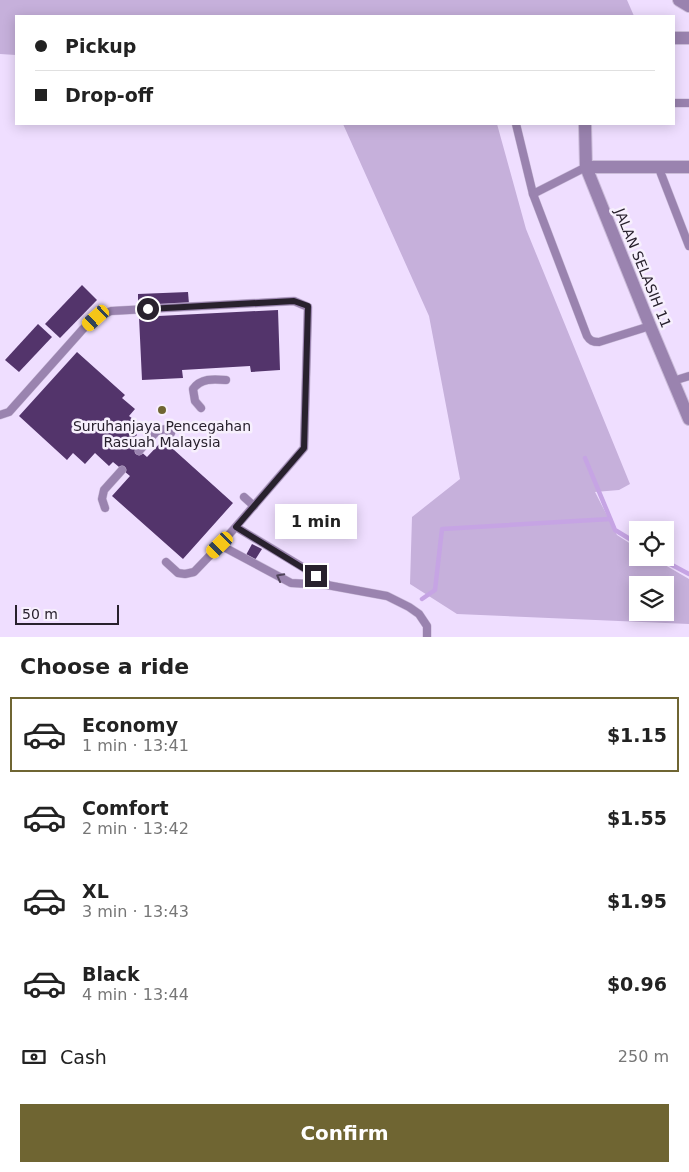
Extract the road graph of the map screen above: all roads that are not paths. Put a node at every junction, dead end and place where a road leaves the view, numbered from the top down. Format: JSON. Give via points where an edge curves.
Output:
{"nodes":[{"id":1,"x":679,"y":0,"type":"edge"},
{"id":2,"x":689,"y":6,"type":"edge"},
{"id":3,"x":675,"y":38,"type":"edge"},
{"id":4,"x":689,"y":38,"type":"edge"},
{"id":5,"x":675,"y":103,"type":"edge"},
{"id":6,"x":689,"y":103,"type":"edge"},
{"id":7,"x":516,"y":125,"type":"edge"},
{"id":8,"x":585,"y":125,"type":"edge"},
{"id":9,"x":658,"y":166,"type":"junction"},
{"id":10,"x":586,"y":167,"type":"junction"},
{"id":11,"x":689,"y":167,"type":"edge"},
{"id":12,"x":533,"y":194,"type":"junction"},
{"id":13,"x":689,"y":246,"type":"edge"},
{"id":14,"x":650,"y":326,"type":"junction"},
{"id":15,"x":689,"y":376,"type":"edge"},
{"id":16,"x":226,"y":380,"type":"dead end"},
{"id":17,"x":673,"y":382,"type":"junction"},
{"id":18,"x":201,"y":408,"type":"dead end"},
{"id":19,"x":0,"y":415,"type":"edge"},
{"id":20,"x":689,"y":419,"type":"edge"},
{"id":21,"x":171,"y":433,"type":"dead end"},
{"id":22,"x":139,"y":451,"type":"dead end"},
{"id":23,"x":122,"y":470,"type":"dead end"},
{"id":24,"x":244,"y":497,"type":"dead end"},
{"id":25,"x":254,"y":506,"type":"junction"},
{"id":26,"x":105,"y":508,"type":"dead end"},
{"id":27,"x":236,"y":527,"type":"junction"},
{"id":28,"x":220,"y":545,"type":"junction"},
{"id":29,"x":166,"y":562,"type":"dead end"},
{"id":30,"x":327,"y":585,"type":"junction"},
{"id":31,"x":427,"y":637,"type":"edge"}],
"edges":[{"from":1,"to":2,"type":"street"},
{"from":3,"to":4,"type":"street"},
{"from":5,"to":6,"type":"lane"},
{"from":7,"to":12,"type":"lane"},
{"from":8,"to":10,"type":"street","name":"JALAN SELASIH 11"},
{"from":9,"to":10,"type":"street"},
{"from":9,"to":11,"type":"street"},
{"from":9,"to":13,"type":"lane"},
{"from":10,"to":12,"type":"lane"},
{"from":10,"to":14,"type":"street","name":"JALAN SELASIH 11"},
{"from":12,"to":14,"type":"lane","via":[[590,340],[600,342]]},
{"from":14,"to":17,"type":"street","name":"JALAN SELASIH 11"},
{"from":15,"to":17,"type":"lane"},
{"from":16,"to":18,"type":"lane","via":[[198,383],[192,389]]},
{"from":17,"to":20,"type":"street","name":"JALAN SELASIH 11"},
{"from":19,"to":25,"type":"lane","via":[[10,412],[83,329],[111,311],[294,301],[308,306],[304,448]]},
{"from":21,"to":22,"type":"lane","via":[[165,429],[156,432]]},
{"from":23,"to":26,"type":"lane","via":[[104,490]]},
{"from":24,"to":25,"type":"lane"},
{"from":25,"to":27,"type":"lane"},
{"from":27,"to":28,"type":"lane"},
{"from":27,"to":30,"type":"lane"},
{"from":28,"to":29,"type":"lane","via":[[194,572],[178,573]]},
{"from":30,"to":28,"type":"lane","one_way":true,"via":[[291,583]]},
{"from":30,"to":31,"type":"lane","via":[[387,596],[409,607],[427,626]]}]}
